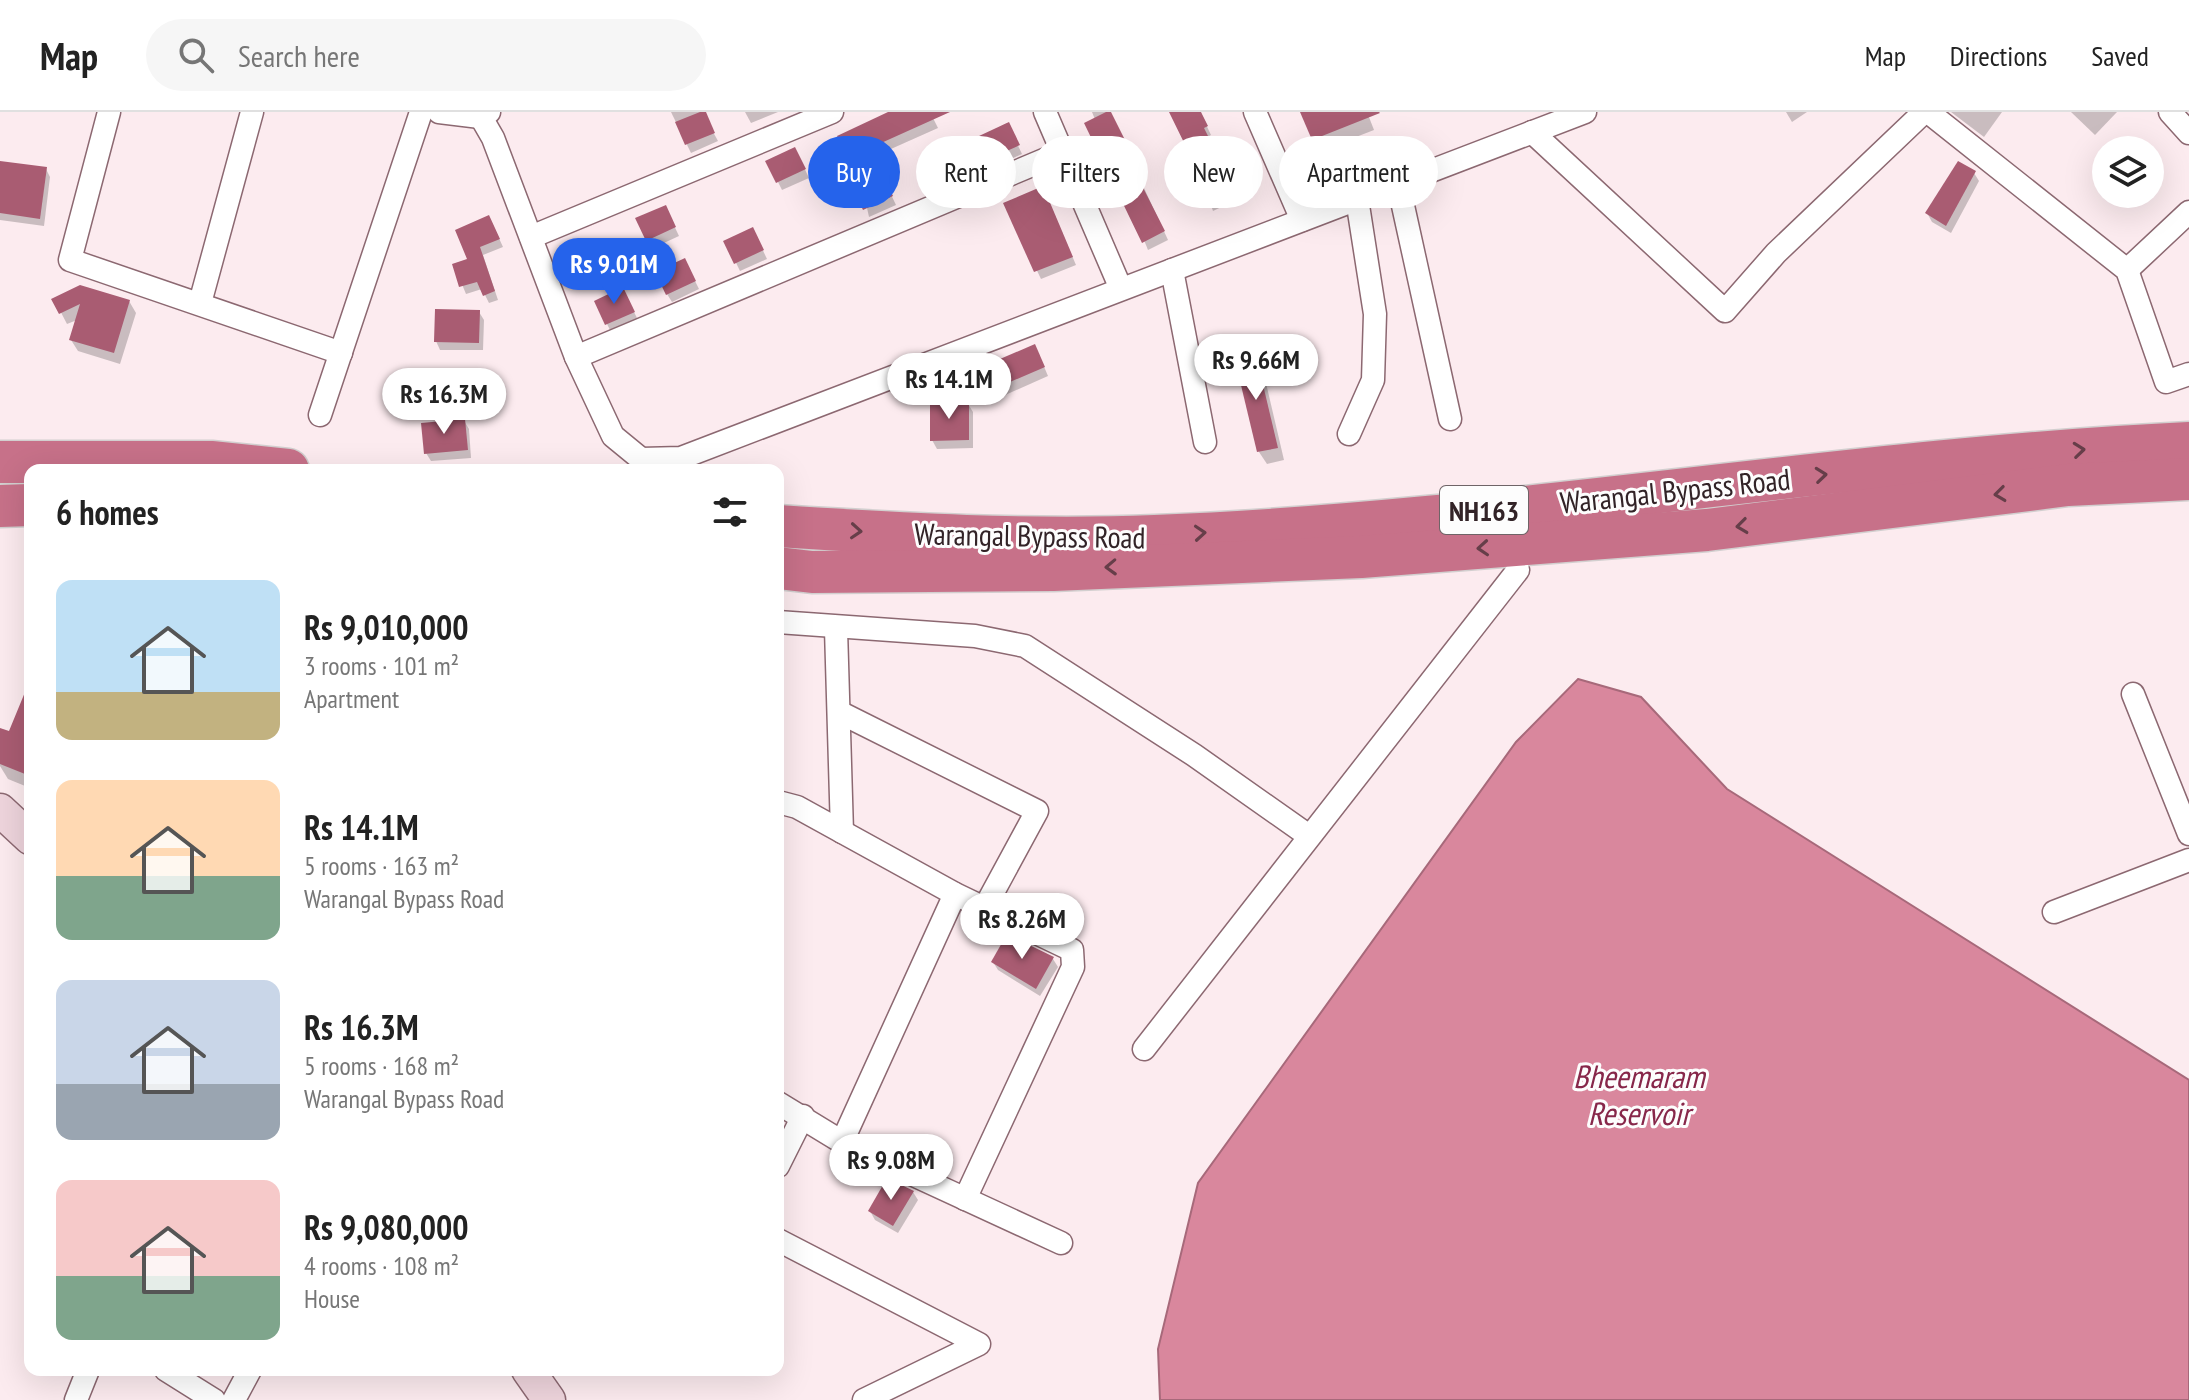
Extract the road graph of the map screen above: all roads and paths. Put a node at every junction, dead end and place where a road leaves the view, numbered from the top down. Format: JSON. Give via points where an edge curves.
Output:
{"nodes":[{"id":1,"x":109,"y":112,"type":"edge"},
{"id":2,"x":252,"y":112,"type":"edge"},
{"id":3,"x":421,"y":112,"type":"edge"},
{"id":4,"x":439,"y":112,"type":"edge"},
{"id":5,"x":832,"y":112,"type":"edge"},
{"id":6,"x":1045,"y":112,"type":"edge"},
{"id":7,"x":1255,"y":112,"type":"edge"},
{"id":8,"x":1585,"y":112,"type":"edge"},
{"id":9,"x":1926,"y":112,"type":"edge"},
{"id":10,"x":2170,"y":112,"type":"edge"},
{"id":11,"x":483,"y":114,"type":"edge"},
{"id":12,"x":1532,"y":132,"type":"junction"},
{"id":13,"x":2189,"y":133,"type":"edge"},
{"id":14,"x":1056,"y":136,"type":"edge"},
{"id":15,"x":1032,"y":165,"type":"edge"},
{"id":16,"x":1438,"y":168,"type":"edge"},
{"id":17,"x":1087,"y":208,"type":"edge"},
{"id":18,"x":1333,"y":208,"type":"edge"},
{"id":19,"x":1358,"y":208,"type":"edge"},
{"id":20,"x":1404,"y":208,"type":"edge"},
{"id":21,"x":2189,"y":212,"type":"edge"},
{"id":22,"x":1302,"y":220,"type":"junction"},
{"id":23,"x":531,"y":237,"type":"junction"},
{"id":24,"x":1172,"y":270,"type":"junction"},
{"id":25,"x":2127,"y":270,"type":"junction"},
{"id":26,"x":1121,"y":289,"type":"junction"},
{"id":27,"x":200,"y":303,"type":"junction"},
{"id":28,"x":341,"y":353,"type":"junction"},
{"id":29,"x":576,"y":357,"type":"junction"},
{"id":30,"x":2189,"y":374,"type":"edge"},
{"id":31,"x":320,"y":415,"type":"dead end"},
{"id":32,"x":1450,"y":419,"type":"dead end"},
{"id":33,"x":1349,"y":434,"type":"dead end"},
{"id":34,"x":1205,"y":442,"type":"dead end"},
{"id":35,"x":2189,"y":443,"type":"edge"},
{"id":36,"x":0,"y":462,"type":"edge"},
{"id":37,"x":230,"y":464,"type":"edge"},
{"id":38,"x":2189,"y":479,"type":"edge"},
{"id":39,"x":24,"y":505,"type":"edge"},
{"id":40,"x":0,"y":506,"type":"edge"},
{"id":41,"x":784,"y":526,"type":"edge"},
{"id":42,"x":784,"y":569,"type":"edge"},
{"id":43,"x":1518,"y":570,"type":"dead end"},
{"id":44,"x":784,"y":623,"type":"edge"},
{"id":45,"x":836,"y":629,"type":"junction"},
{"id":46,"x":2133,"y":694,"type":"dead end"},
{"id":47,"x":839,"y":712,"type":"junction"},
{"id":48,"x":784,"y":804,"type":"edge"},
{"id":49,"x":0,"y":810,"type":"edge"},
{"id":50,"x":24,"y":832,"type":"edge"},
{"id":51,"x":842,"y":832,"type":"junction"},
{"id":52,"x":2189,"y":834,"type":"edge"},
{"id":53,"x":1309,"y":836,"type":"junction"},
{"id":54,"x":2189,"y":860,"type":"edge"},
{"id":55,"x":955,"y":894,"type":"junction"},
{"id":56,"x":985,"y":907,"type":"junction"},
{"id":57,"x":2054,"y":912,"type":"dead end"},
{"id":58,"x":1144,"y":1049,"type":"dead end"},
{"id":59,"x":784,"y":1106,"type":"edge"},
{"id":60,"x":803,"y":1116,"type":"junction"},
{"id":61,"x":842,"y":1142,"type":"junction"},
{"id":62,"x":784,"y":1154,"type":"edge"},
{"id":63,"x":965,"y":1199,"type":"junction"},
{"id":64,"x":784,"y":1243,"type":"edge"},
{"id":65,"x":1061,"y":1243,"type":"dead end"},
{"id":66,"x":86,"y":1376,"type":"edge"},
{"id":67,"x":176,"y":1376,"type":"edge"},
{"id":68,"x":247,"y":1376,"type":"edge"},
{"id":69,"x":532,"y":1376,"type":"edge"},
{"id":70,"x":76,"y":1400,"type":"edge"},
{"id":71,"x":214,"y":1400,"type":"edge"},
{"id":72,"x":234,"y":1400,"type":"edge"},
{"id":73,"x":549,"y":1400,"type":"edge"},
{"id":74,"x":864,"y":1400,"type":"edge"}],
"edges":[{"from":1,"to":27,"type":"street","via":[[70,260]]},
{"from":2,"to":27,"type":"street"},
{"from":3,"to":28,"type":"street"},
{"from":4,"to":11,"type":"street"},
{"from":5,"to":23,"type":"street"},
{"from":6,"to":14,"type":"street"},
{"from":7,"to":22,"type":"street"},
{"from":8,"to":12,"type":"street"},
{"from":9,"to":12,"type":"street","via":[[1776,253],[1725,311]]},
{"from":9,"to":25,"type":"street"},
{"from":10,"to":13,"type":"street"},
{"from":11,"to":23,"type":"street"},
{"from":12,"to":16,"type":"street"},
{"from":15,"to":29,"type":"street"},
{"from":17,"to":26,"type":"street"},
{"from":18,"to":22,"type":"street"},
{"from":19,"to":33,"type":"street","via":[[1375,314],[1373,380]]},
{"from":20,"to":32,"type":"street"},
{"from":21,"to":25,"type":"street"},
{"from":22,"to":24,"type":"street"},
{"from":23,"to":29,"type":"street"},
{"from":24,"to":26,"type":"street"},
{"from":24,"to":34,"type":"street"},
{"from":25,"to":30,"type":"street","via":[[2166,382]]},
{"from":26,"to":29,"type":"street","via":[[681,458],[641,459],[613,436]]},
{"from":27,"to":28,"type":"street"},
{"from":28,"to":31,"type":"street"},
{"from":41,"to":35,"type":"highway","name":"Warangal Bypass Road","number":"NH163","one_way":true,"via":[[944,536],[1153,536],[1406,519],[1742,482]]},
{"from":36,"to":37,"type":"highway"},
{"from":38,"to":42,"type":"highway","name":"Warangal Bypass Road","number":"NH163","one_way":true,"via":[[2068,485],[1707,530],[1361,557],[1053,570]]},
{"from":39,"to":40,"type":"highway"},
{"from":43,"to":53,"type":"street"},
{"from":44,"to":45,"type":"street"},
{"from":45,"to":47,"type":"street"},
{"from":45,"to":53,"type":"street","via":[[975,636],[1025,646]]},
{"from":46,"to":52,"type":"street"},
{"from":47,"to":51,"type":"street"},
{"from":47,"to":56,"type":"street","via":[[1037,811]]},
{"from":48,"to":51,"type":"street"},
{"from":49,"to":50,"type":"street"},
{"from":51,"to":55,"type":"street"},
{"from":53,"to":58,"type":"street"},
{"from":54,"to":57,"type":"street"},
{"from":55,"to":56,"type":"street"},
{"from":55,"to":61,"type":"street"},
{"from":56,"to":63,"type":"street","via":[[1067,945],[1074,958]]},
{"from":59,"to":60,"type":"street"},
{"from":60,"to":61,"type":"street"},
{"from":60,"to":62,"type":"street"},
{"from":61,"to":63,"type":"street"},
{"from":63,"to":65,"type":"street"},
{"from":64,"to":74,"type":"street","via":[[979,1344]]},
{"from":66,"to":70,"type":"street"},
{"from":67,"to":71,"type":"street"},
{"from":68,"to":72,"type":"street"},
{"from":69,"to":73,"type":"street"}]}
